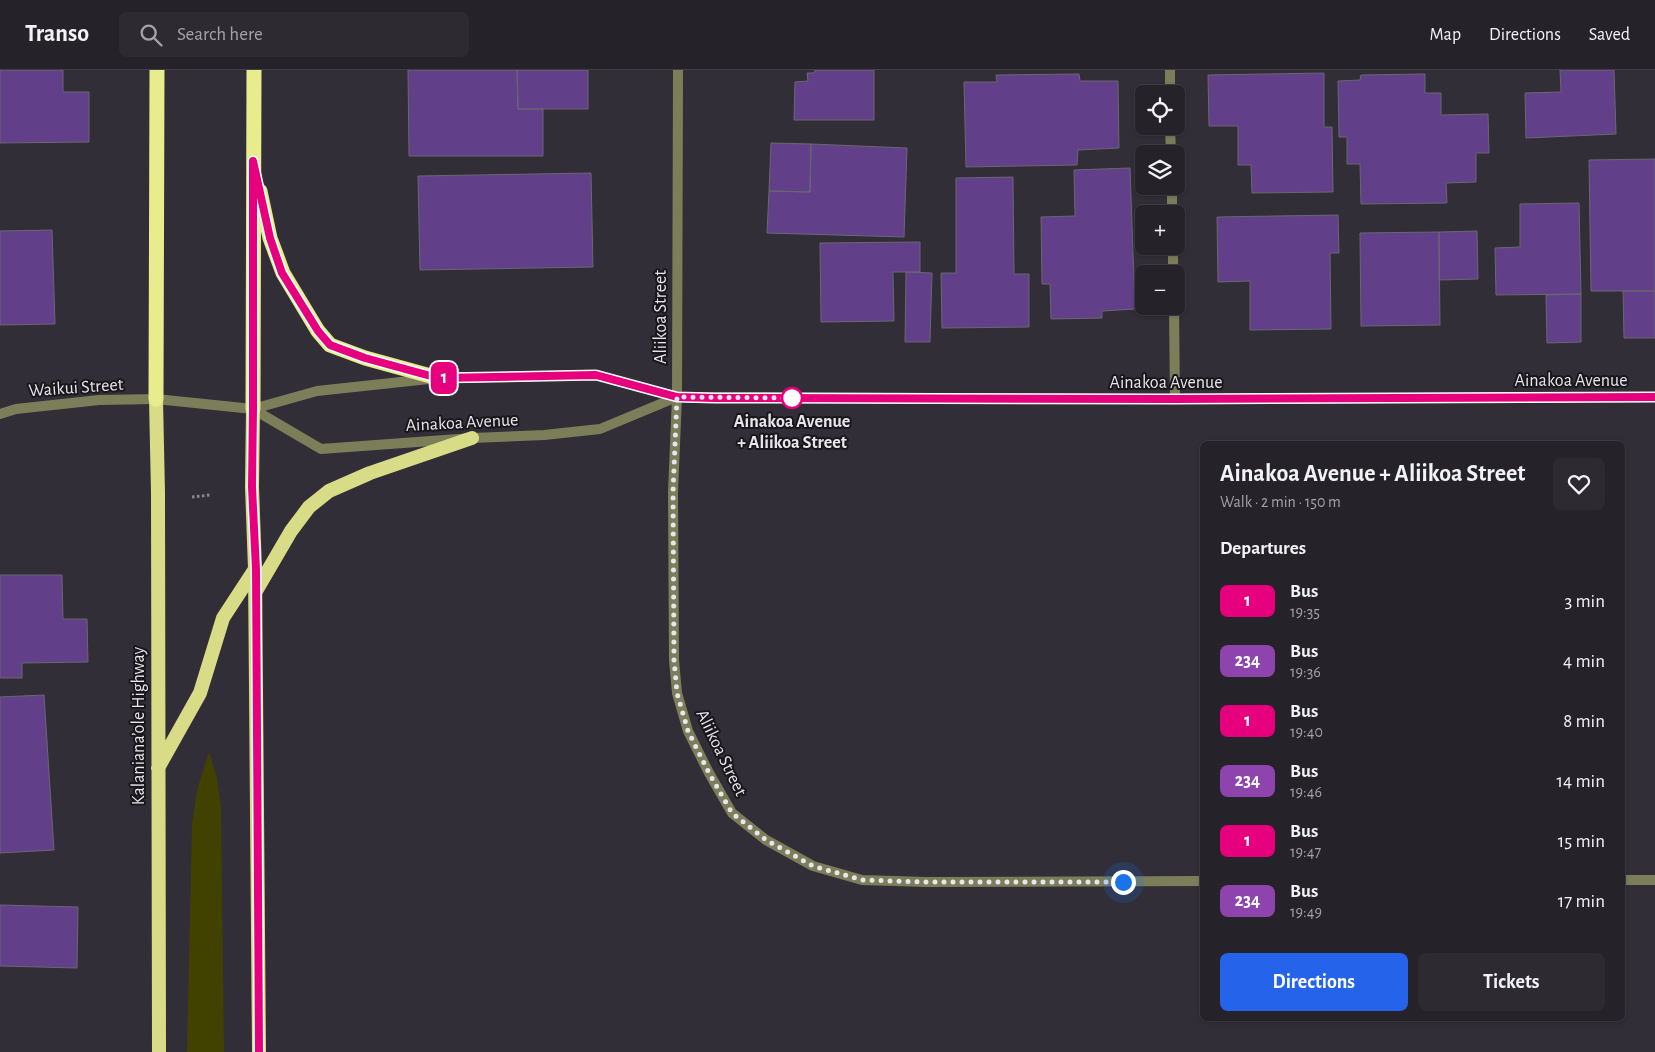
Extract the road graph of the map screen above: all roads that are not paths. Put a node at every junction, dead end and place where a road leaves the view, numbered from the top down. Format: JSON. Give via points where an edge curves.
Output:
{"nodes":[{"id":1,"x":157,"y":70,"type":"edge"},
{"id":2,"x":254,"y":70,"type":"edge"},
{"id":3,"x":678,"y":70,"type":"edge"},
{"id":4,"x":1170,"y":70,"type":"edge"},
{"id":5,"x":1170,"y":85,"type":"edge"},
{"id":6,"x":253,"y":161,"type":"junction"},
{"id":7,"x":1174,"y":315,"type":"edge"},
{"id":8,"x":438,"y":378,"type":"junction"},
{"id":9,"x":677,"y":397,"type":"junction"},
{"id":10,"x":1655,"y":397,"type":"edge"},
{"id":11,"x":156,"y":399,"type":"junction"},
{"id":12,"x":1175,"y":399,"type":"junction"},
{"id":13,"x":253,"y":409,"type":"junction"},
{"id":14,"x":0,"y":414,"type":"edge"},
{"id":15,"x":472,"y":438,"type":"junction"},
{"id":16,"x":256,"y":569,"type":"junction"},
{"id":17,"x":256,"y":592,"type":"junction"},
{"id":18,"x":158,"y":769,"type":"junction"},
{"id":19,"x":1625,"y":880,"type":"edge"},
{"id":20,"x":1655,"y":880,"type":"edge"},
{"id":21,"x":1200,"y":881,"type":"edge"},
{"id":22,"x":159,"y":1052,"type":"edge"},
{"id":23,"x":259,"y":1052,"type":"edge"}],
"edges":[{"from":1,"to":11,"type":"highway"},
{"from":2,"to":6,"type":"highway"},
{"from":3,"to":9,"type":"street","name":"Aliikoa Street"},
{"from":4,"to":5,"type":"street"},
{"from":6,"to":8,"type":"highway","via":[[270,238],[282,273],[318,331],[330,345]]},
{"from":6,"to":13,"type":"highway"},
{"from":7,"to":12,"type":"street"},
{"from":8,"to":9,"type":"street","name":"Ainakoa Avenue","via":[[596,375]]},
{"from":8,"to":13,"type":"street","name":"Ainakoa Avenue","via":[[317,391]]},
{"from":9,"to":12,"type":"street","name":"Ainakoa Avenue"},
{"from":9,"to":15,"type":"street","name":"Ainakoa Avenue","via":[[600,429]]},
{"from":9,"to":21,"type":"street","name":"Aliikoa Street","via":[[673,492],[677,693],[688,731],[732,813],[766,840],[813,866],[862,880]]},
{"from":10,"to":12,"type":"street","name":"Ainakoa Avenue"},
{"from":11,"to":13,"type":"street","name":"Ainakoa Avenue"},
{"from":11,"to":14,"type":"street","name":"Waikui Street","via":[[99,400],[16,409]]},
{"from":11,"to":18,"type":"highway","name":"Kalaniana’ole Highway"},
{"from":13,"to":15,"type":"street","name":"Ainakoa Avenue","via":[[321,449]]},
{"from":13,"to":16,"type":"highway"},
{"from":15,"to":17,"type":"highway","via":[[370,473],[329,491],[309,507],[291,531]]},
{"from":16,"to":17,"type":"highway"},
{"from":16,"to":18,"type":"highway","via":[[223,618],[200,693]]},
{"from":17,"to":23,"type":"highway"},
{"from":18,"to":22,"type":"highway","name":"Kalaniana’ole Highway"},
{"from":19,"to":20,"type":"street"}]}
